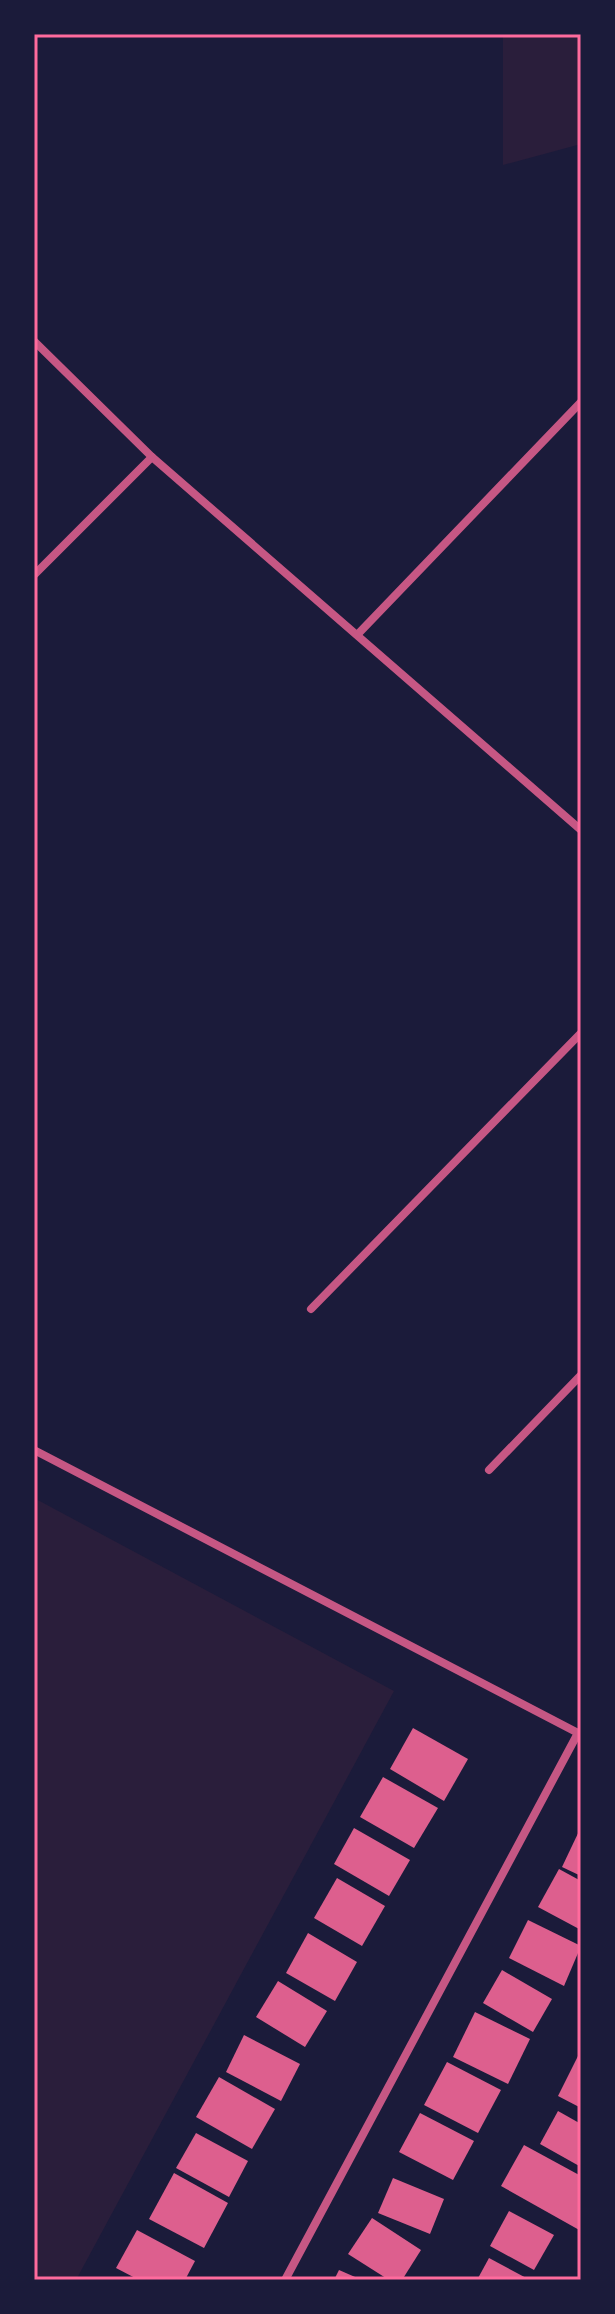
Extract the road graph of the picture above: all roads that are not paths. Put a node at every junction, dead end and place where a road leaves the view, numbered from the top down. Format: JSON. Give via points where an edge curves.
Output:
{"nodes":[{"id":1,"x":34,"y":341,"type":"edge"},
{"id":2,"x":581,"y":402,"type":"edge"},
{"id":3,"x":152,"y":457,"type":"junction"},
{"id":4,"x":34,"y":575,"type":"edge"},
{"id":5,"x":358,"y":634,"type":"junction"},
{"id":6,"x":581,"y":830,"type":"edge"},
{"id":7,"x":581,"y":1033,"type":"edge"},
{"id":8,"x":311,"y":1309,"type":"dead end"},
{"id":9,"x":581,"y":1375,"type":"edge"},
{"id":10,"x":34,"y":1450,"type":"edge"},
{"id":11,"x":489,"y":1470,"type":"dead end"},
{"id":12,"x":580,"y":1734,"type":"edge"},
{"id":13,"x":285,"y":2280,"type":"edge"}],
"edges":[{"from":1,"to":3,"type":"street"},
{"from":2,"to":5,"type":"street"},
{"from":3,"to":4,"type":"street"},
{"from":3,"to":5,"type":"street"},
{"from":5,"to":6,"type":"street"},
{"from":7,"to":8,"type":"street"},
{"from":9,"to":11,"type":"street"},
{"from":10,"to":12,"type":"street"},
{"from":12,"to":13,"type":"street"}]}
